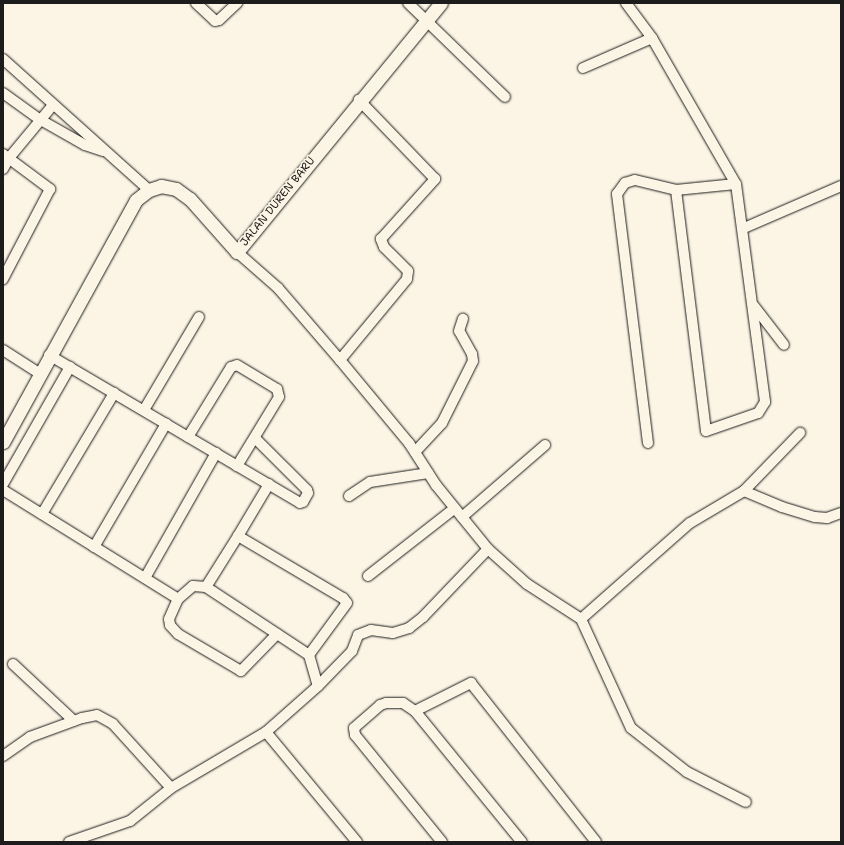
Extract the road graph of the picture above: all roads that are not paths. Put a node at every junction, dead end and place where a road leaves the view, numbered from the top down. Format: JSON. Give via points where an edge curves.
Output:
{"nodes":[{"id":1,"x":196,"y":3,"type":"edge"},
{"id":2,"x":237,"y":3,"type":"edge"},
{"id":3,"x":408,"y":3,"type":"edge"},
{"id":4,"x":441,"y":3,"type":"edge"},
{"id":5,"x":626,"y":3,"type":"edge"},
{"id":6,"x":426,"y":22,"type":"junction"},
{"id":7,"x":652,"y":38,"type":"junction"},
{"id":8,"x":3,"y":59,"type":"edge"},
{"id":9,"x":583,"y":68,"type":"dead end"},
{"id":10,"x":3,"y":93,"type":"edge"},
{"id":11,"x":505,"y":97,"type":"dead end"},
{"id":12,"x":359,"y":100,"type":"junction"},
{"id":13,"x":53,"y":105,"type":"junction"},
{"id":14,"x":39,"y":119,"type":"junction"},
{"id":15,"x":108,"y":153,"type":"junction"},
{"id":16,"x":6,"y":156,"type":"edge"},
{"id":17,"x":3,"y":169,"type":"edge"},
{"id":18,"x":736,"y":184,"type":"junction"},
{"id":19,"x":841,"y":186,"type":"edge"},
{"id":20,"x":149,"y":190,"type":"junction"},
{"id":21,"x":676,"y":190,"type":"junction"},
{"id":22,"x":744,"y":228,"type":"junction"},
{"id":23,"x":237,"y":252,"type":"junction"},
{"id":24,"x":3,"y":279,"type":"edge"},
{"id":25,"x":752,"y":304,"type":"junction"},
{"id":26,"x":199,"y":317,"type":"dead end"},
{"id":27,"x":464,"y":318,"type":"dead end"},
{"id":28,"x":784,"y":346,"type":"dead end"},
{"id":29,"x":3,"y":350,"type":"edge"},
{"id":30,"x":49,"y":355,"type":"junction"},
{"id":31,"x":340,"y":360,"type":"junction"},
{"id":32,"x":70,"y":367,"type":"junction"},
{"id":33,"x":39,"y":373,"type":"junction"},
{"id":34,"x":114,"y":393,"type":"junction"},
{"id":35,"x":144,"y":410,"type":"junction"},
{"id":36,"x":166,"y":424,"type":"junction"},
{"id":37,"x":800,"y":433,"type":"dead end"},
{"id":38,"x":188,"y":437,"type":"junction"},
{"id":39,"x":254,"y":438,"type":"junction"},
{"id":40,"x":3,"y":442,"type":"edge"},
{"id":41,"x":648,"y":443,"type":"dead end"},
{"id":42,"x":545,"y":445,"type":"dead end"},
{"id":43,"x":415,"y":452,"type":"junction"},
{"id":44,"x":216,"y":453,"type":"junction"},
{"id":45,"x":237,"y":466,"type":"junction"},
{"id":46,"x":428,"y":473,"type":"junction"},
{"id":47,"x":3,"y":484,"type":"edge"},
{"id":48,"x":269,"y":484,"type":"junction"},
{"id":49,"x":3,"y":490,"type":"edge"},
{"id":50,"x":744,"y":491,"type":"junction"},
{"id":51,"x":349,"y":496,"type":"dead end"},
{"id":52,"x":455,"y":508,"type":"junction"},
{"id":53,"x":841,"y":513,"type":"edge"},
{"id":54,"x":42,"y":514,"type":"junction"},
{"id":55,"x":462,"y":517,"type":"junction"},
{"id":56,"x":238,"y":536,"type":"junction"},
{"id":57,"x":94,"y":547,"type":"junction"},
{"id":58,"x":488,"y":549,"type":"junction"},
{"id":59,"x":368,"y":576,"type":"dead end"},
{"id":60,"x":145,"y":578,"type":"junction"},
{"id":61,"x":206,"y":587,"type":"junction"},
{"id":62,"x":178,"y":599,"type":"junction"},
{"id":63,"x":581,"y":619,"type":"junction"},
{"id":64,"x":277,"y":634,"type":"junction"},
{"id":65,"x":309,"y":655,"type":"junction"},
{"id":66,"x":13,"y":664,"type":"dead end"},
{"id":67,"x":318,"y":686,"type":"junction"},
{"id":68,"x":415,"y":711,"type":"junction"},
{"id":69,"x":74,"y":720,"type":"junction"},
{"id":70,"x":266,"y":732,"type":"junction"},
{"id":71,"x":3,"y":756,"type":"edge"},
{"id":72,"x":171,"y":788,"type":"junction"},
{"id":73,"x":746,"y":802,"type":"dead end"},
{"id":74,"x":70,"y":842,"type":"edge"},
{"id":75,"x":357,"y":842,"type":"edge"},
{"id":76,"x":442,"y":842,"type":"edge"},
{"id":77,"x":522,"y":842,"type":"edge"},
{"id":78,"x":596,"y":842,"type":"edge"}],
"edges":[{"from":1,"to":2,"type":"street","via":[[215,21]]},
{"from":3,"to":6,"type":"street"},
{"from":4,"to":6,"type":"street","name":"JALAN DUREN BARU"},
{"from":5,"to":7,"type":"street"},
{"from":6,"to":11,"type":"street"},
{"from":6,"to":12,"type":"street","name":"JALAN DUREN BARU"},
{"from":7,"to":9,"type":"street"},
{"from":7,"to":18,"type":"street"},
{"from":8,"to":13,"type":"street"},
{"from":10,"to":14,"type":"street"},
{"from":12,"to":23,"type":"street","name":"JALAN DUREN BARU"},
{"from":12,"to":31,"type":"street","via":[[435,179],[381,239],[384,247],[408,271],[407,280]]},
{"from":13,"to":14,"type":"street"},
{"from":13,"to":15,"type":"street"},
{"from":14,"to":15,"type":"street","via":[[85,145]]},
{"from":14,"to":16,"type":"street"},
{"from":15,"to":20,"type":"street"},
{"from":16,"to":17,"type":"street"},
{"from":16,"to":24,"type":"street","via":[[50,189]]},
{"from":18,"to":21,"type":"street"},
{"from":18,"to":22,"type":"street"},
{"from":19,"to":22,"type":"street"},
{"from":20,"to":23,"type":"street","name":"JALAN DUREN BARU","via":[[161,186],[176,189],[190,199]]},
{"from":20,"to":30,"type":"street","via":[[136,200]]},
{"from":21,"to":25,"type":"street","via":[[706,432],[758,413],[765,406]]},
{"from":21,"to":41,"type":"street","via":[[635,180],[622,187],[616,198]]},
{"from":22,"to":25,"type":"street"},
{"from":23,"to":31,"type":"street","via":[[278,288]]},
{"from":25,"to":28,"type":"street"},
{"from":26,"to":35,"type":"street"},
{"from":27,"to":43,"type":"street","via":[[459,331],[472,354],[473,361],[442,423]]},
{"from":29,"to":33,"type":"street"},
{"from":30,"to":32,"type":"street"},
{"from":30,"to":33,"type":"street"},
{"from":31,"to":43,"type":"street"},
{"from":32,"to":34,"type":"street"},
{"from":32,"to":47,"type":"street"},
{"from":33,"to":40,"type":"street"},
{"from":34,"to":35,"type":"street"},
{"from":34,"to":54,"type":"street"},
{"from":35,"to":36,"type":"street"},
{"from":36,"to":38,"type":"street"},
{"from":36,"to":57,"type":"street"},
{"from":37,"to":50,"type":"street"},
{"from":38,"to":39,"type":"street","via":[[234,365],[279,393]]},
{"from":38,"to":44,"type":"street"},
{"from":39,"to":45,"type":"street"},
{"from":39,"to":48,"type":"street","via":[[308,493],[300,503]]},
{"from":42,"to":55,"type":"street"},
{"from":43,"to":46,"type":"street"},
{"from":44,"to":45,"type":"street"},
{"from":44,"to":60,"type":"street"},
{"from":45,"to":48,"type":"street"},
{"from":46,"to":51,"type":"street","via":[[370,482]]},
{"from":46,"to":52,"type":"street"},
{"from":48,"to":56,"type":"street"},
{"from":49,"to":54,"type":"street"},
{"from":50,"to":53,"type":"street","via":[[815,517],[826,518]]},
{"from":50,"to":63,"type":"street","via":[[690,523]]},
{"from":52,"to":55,"type":"street"},
{"from":52,"to":59,"type":"street"},
{"from":54,"to":57,"type":"street"},
{"from":55,"to":58,"type":"street"},
{"from":56,"to":61,"type":"street"},
{"from":56,"to":65,"type":"street","via":[[345,600],[346,606]]},
{"from":57,"to":60,"type":"street"},
{"from":58,"to":63,"type":"street","via":[[536,591]]},
{"from":58,"to":67,"type":"street","via":[[423,617],[409,628],[393,633],[371,630],[358,635],[352,651]]},
{"from":60,"to":62,"type":"street"},
{"from":61,"to":62,"type":"street","via":[[193,586]]},
{"from":61,"to":64,"type":"street"},
{"from":62,"to":64,"type":"street","via":[[169,619],[175,632],[239,670],[245,669]]},
{"from":63,"to":73,"type":"street","via":[[631,728],[687,772]]},
{"from":64,"to":65,"type":"street"},
{"from":65,"to":67,"type":"street"},
{"from":66,"to":69,"type":"street"},
{"from":67,"to":70,"type":"street"},
{"from":68,"to":76,"type":"street","via":[[403,703],[386,703],[356,724],[354,731]]},
{"from":68,"to":77,"type":"street"},
{"from":68,"to":78,"type":"street","via":[[471,683]]},
{"from":69,"to":71,"type":"street","via":[[30,738]]},
{"from":69,"to":72,"type":"street","via":[[92,715],[103,717],[113,724]]},
{"from":70,"to":72,"type":"street"},
{"from":70,"to":75,"type":"street"},
{"from":72,"to":74,"type":"street","via":[[130,821]]}]}
